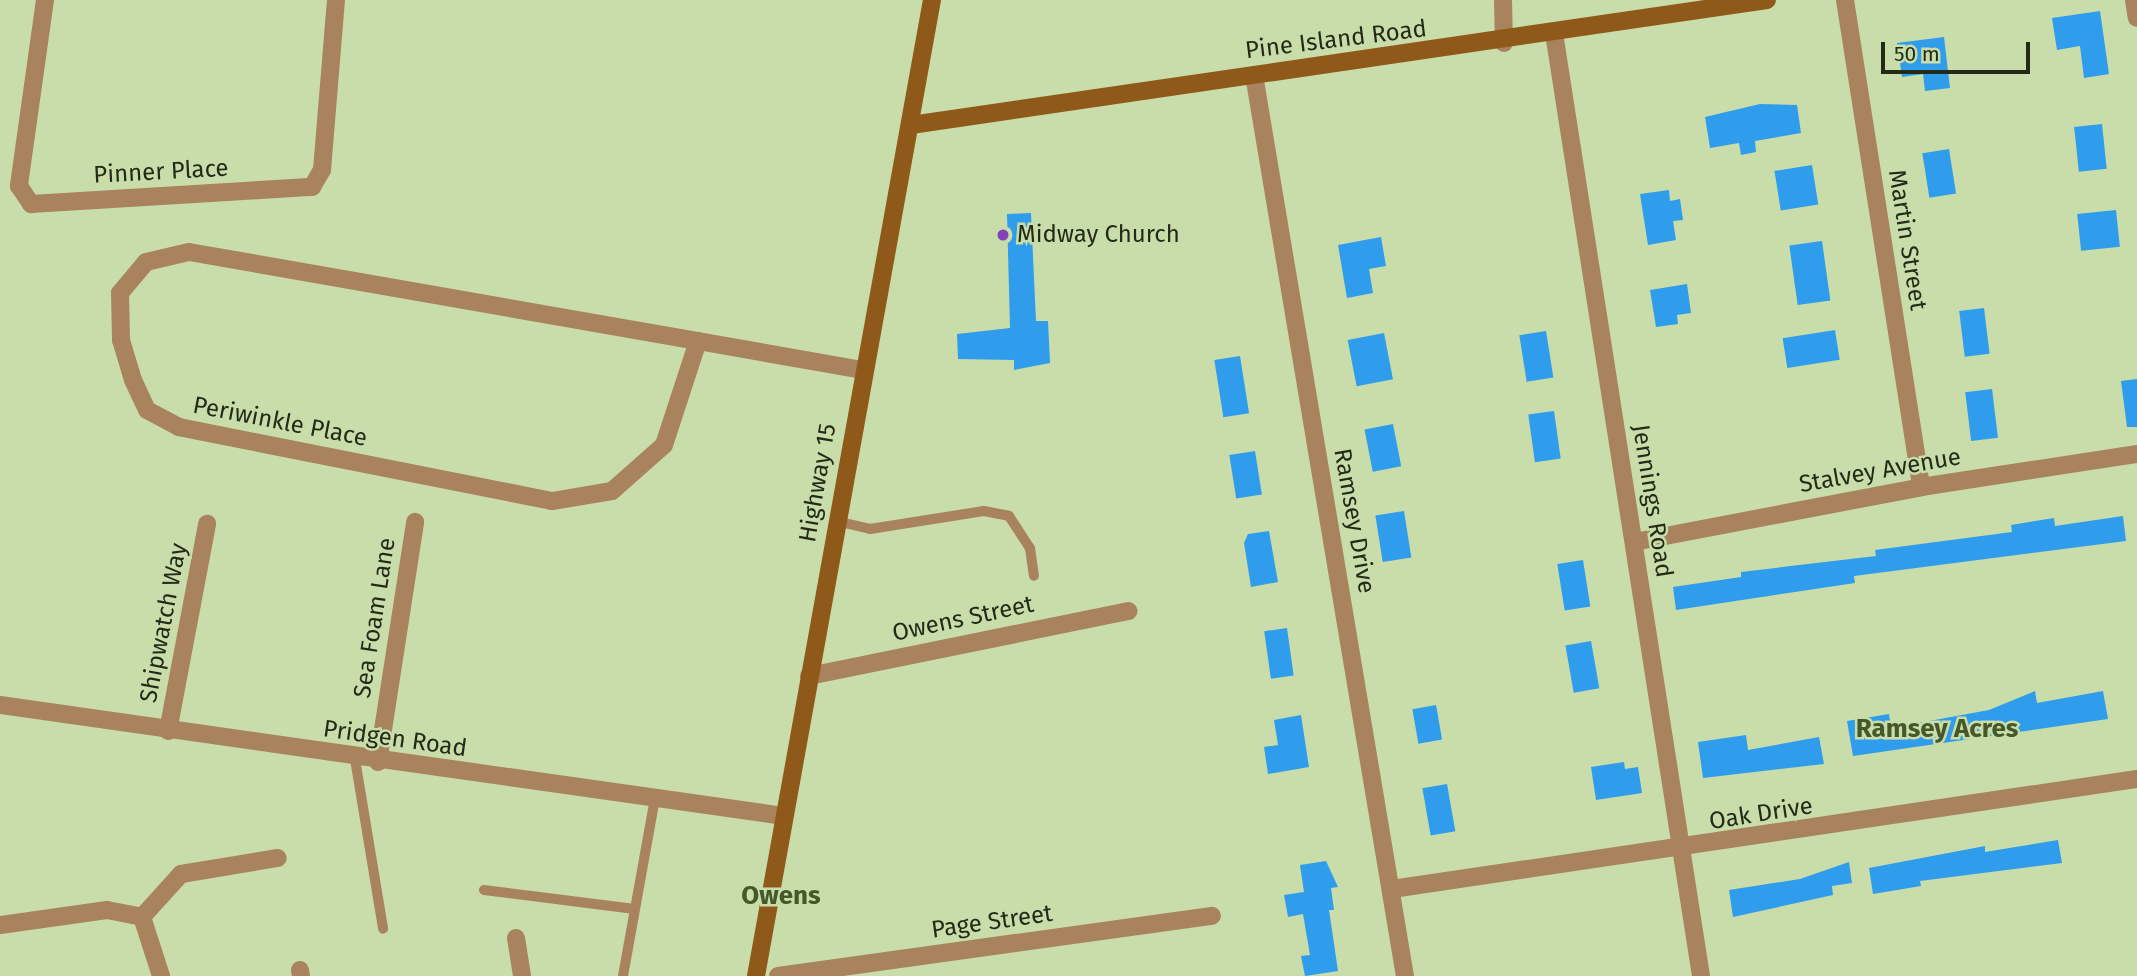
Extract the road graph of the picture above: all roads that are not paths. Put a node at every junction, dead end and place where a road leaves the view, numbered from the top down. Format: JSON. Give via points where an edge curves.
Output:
{"nodes":[{"id":1,"x":45,"y":0,"type":"edge"},
{"id":2,"x":336,"y":0,"type":"edge"},
{"id":3,"x":932,"y":0,"type":"edge"},
{"id":4,"x":1503,"y":0,"type":"edge"},
{"id":5,"x":1767,"y":0,"type":"edge"},
{"id":6,"x":1845,"y":0,"type":"edge"},
{"id":7,"x":2134,"y":0,"type":"edge"},
{"id":8,"x":2137,"y":18,"type":"edge"},
{"id":9,"x":1554,"y":33,"type":"junction"},
{"id":10,"x":1504,"y":43,"type":"junction"},
{"id":11,"x":1254,"y":75,"type":"junction"},
{"id":12,"x":911,"y":125,"type":"junction"},
{"id":13,"x":698,"y":341,"type":"junction"},
{"id":14,"x":862,"y":370,"type":"junction"},
{"id":15,"x":2137,"y":454,"type":"edge"},
{"id":16,"x":1920,"y":487,"type":"junction"},
{"id":17,"x":836,"y":521,"type":"junction"},
{"id":18,"x":415,"y":522,"type":"dead end"},
{"id":19,"x":207,"y":524,"type":"dead end"},
{"id":20,"x":1634,"y":542,"type":"junction"},
{"id":21,"x":1034,"y":576,"type":"dead end"},
{"id":22,"x":1128,"y":611,"type":"dead end"},
{"id":23,"x":809,"y":676,"type":"junction"},
{"id":24,"x":0,"y":705,"type":"edge"},
{"id":25,"x":168,"y":731,"type":"junction"},
{"id":26,"x":355,"y":759,"type":"junction"},
{"id":27,"x":378,"y":762,"type":"junction"},
{"id":28,"x":2137,"y":779,"type":"edge"},
{"id":29,"x":655,"y":799,"type":"junction"},
{"id":30,"x":784,"y":816,"type":"junction"},
{"id":31,"x":1682,"y":851,"type":"junction"},
{"id":32,"x":278,"y":858,"type":"dead end"},
{"id":33,"x":1392,"y":889,"type":"junction"},
{"id":34,"x":484,"y":890,"type":"dead end"},
{"id":35,"x":635,"y":909,"type":"junction"},
{"id":36,"x":1212,"y":916,"type":"dead end"},
{"id":37,"x":142,"y":917,"type":"junction"},
{"id":38,"x":0,"y":925,"type":"edge"},
{"id":39,"x":383,"y":929,"type":"dead end"},
{"id":40,"x":516,"y":939,"type":"dead end"},
{"id":41,"x":161,"y":976,"type":"edge"},
{"id":42,"x":522,"y":976,"type":"edge"},
{"id":43,"x":623,"y":976,"type":"edge"},
{"id":44,"x":756,"y":976,"type":"edge"},
{"id":45,"x":778,"y":976,"type":"edge"},
{"id":46,"x":1405,"y":976,"type":"edge"},
{"id":47,"x":1701,"y":976,"type":"edge"}],
"edges":[{"from":1,"to":2,"type":"street","name":"Pinner Place","via":[[19,186],[30,204],[312,187],[322,170]]},
{"from":3,"to":12,"type":"main road","name":"Highway 15"},
{"from":4,"to":10,"type":"street"},
{"from":5,"to":9,"type":"main road","name":"Pine Island Road"},
{"from":6,"to":16,"type":"street","name":"Martin Street"},
{"from":7,"to":8,"type":"street"},
{"from":9,"to":10,"type":"main road","name":"Pine Island Road"},
{"from":9,"to":20,"type":"street","name":"Jennings Road"},
{"from":10,"to":11,"type":"main road","name":"Pine Island Road"},
{"from":11,"to":12,"type":"main road","name":"Pine Island Road"},
{"from":11,"to":33,"type":"street","name":"Ramsey Drive"},
{"from":12,"to":14,"type":"main road","name":"Highway 15"},
{"from":13,"to":13,"type":"street","name":"Periwinkle Place","via":[[664,445],[612,491],[552,501],[179,427],[147,410],[121,340],[120,293],[146,262],[189,252]]},
{"from":13,"to":14,"type":"street","name":"Periwinkle Place"},
{"from":14,"to":17,"type":"main road","name":"Highway 15"},
{"from":15,"to":16,"type":"street","name":"Stalvey Avenue"},
{"from":16,"to":20,"type":"street","name":"Stalvey Avenue"},
{"from":17,"to":21,"type":"lane","via":[[870,529],[984,511],[1009,516],[1030,548]]},
{"from":17,"to":23,"type":"main road","name":"Highway 15"},
{"from":18,"to":27,"type":"street","name":"Sea Foam Lane"},
{"from":19,"to":25,"type":"street","name":"Shipwatch Way"},
{"from":20,"to":31,"type":"street","name":"Jennings Road"},
{"from":22,"to":23,"type":"street","name":"Owens Street"},
{"from":23,"to":30,"type":"main road","name":"Highway 15"},
{"from":24,"to":25,"type":"street","name":"Pridgen Road"},
{"from":25,"to":26,"type":"street","name":"Pridgen Road"},
{"from":26,"to":27,"type":"street","name":"Pridgen Road"},
{"from":26,"to":39,"type":"lane"},
{"from":27,"to":29,"type":"street","name":"Pridgen Road"},
{"from":28,"to":31,"type":"street","name":"Oak Drive"},
{"from":29,"to":30,"type":"street","name":"Pridgen Road"},
{"from":29,"to":35,"type":"lane"},
{"from":30,"to":44,"type":"main road","name":"Highway 15"},
{"from":31,"to":33,"type":"street","name":"Oak Drive"},
{"from":31,"to":47,"type":"street","name":"Jennings Road"},
{"from":32,"to":37,"type":"street","via":[[181,874]]},
{"from":33,"to":46,"type":"street","name":"Ramsey Drive"},
{"from":34,"to":35,"type":"lane"},
{"from":35,"to":43,"type":"lane"},
{"from":36,"to":45,"type":"street","name":"Page Street"},
{"from":37,"to":38,"type":"street","via":[[107,910]]},
{"from":37,"to":41,"type":"street"},
{"from":40,"to":42,"type":"street"}]}
